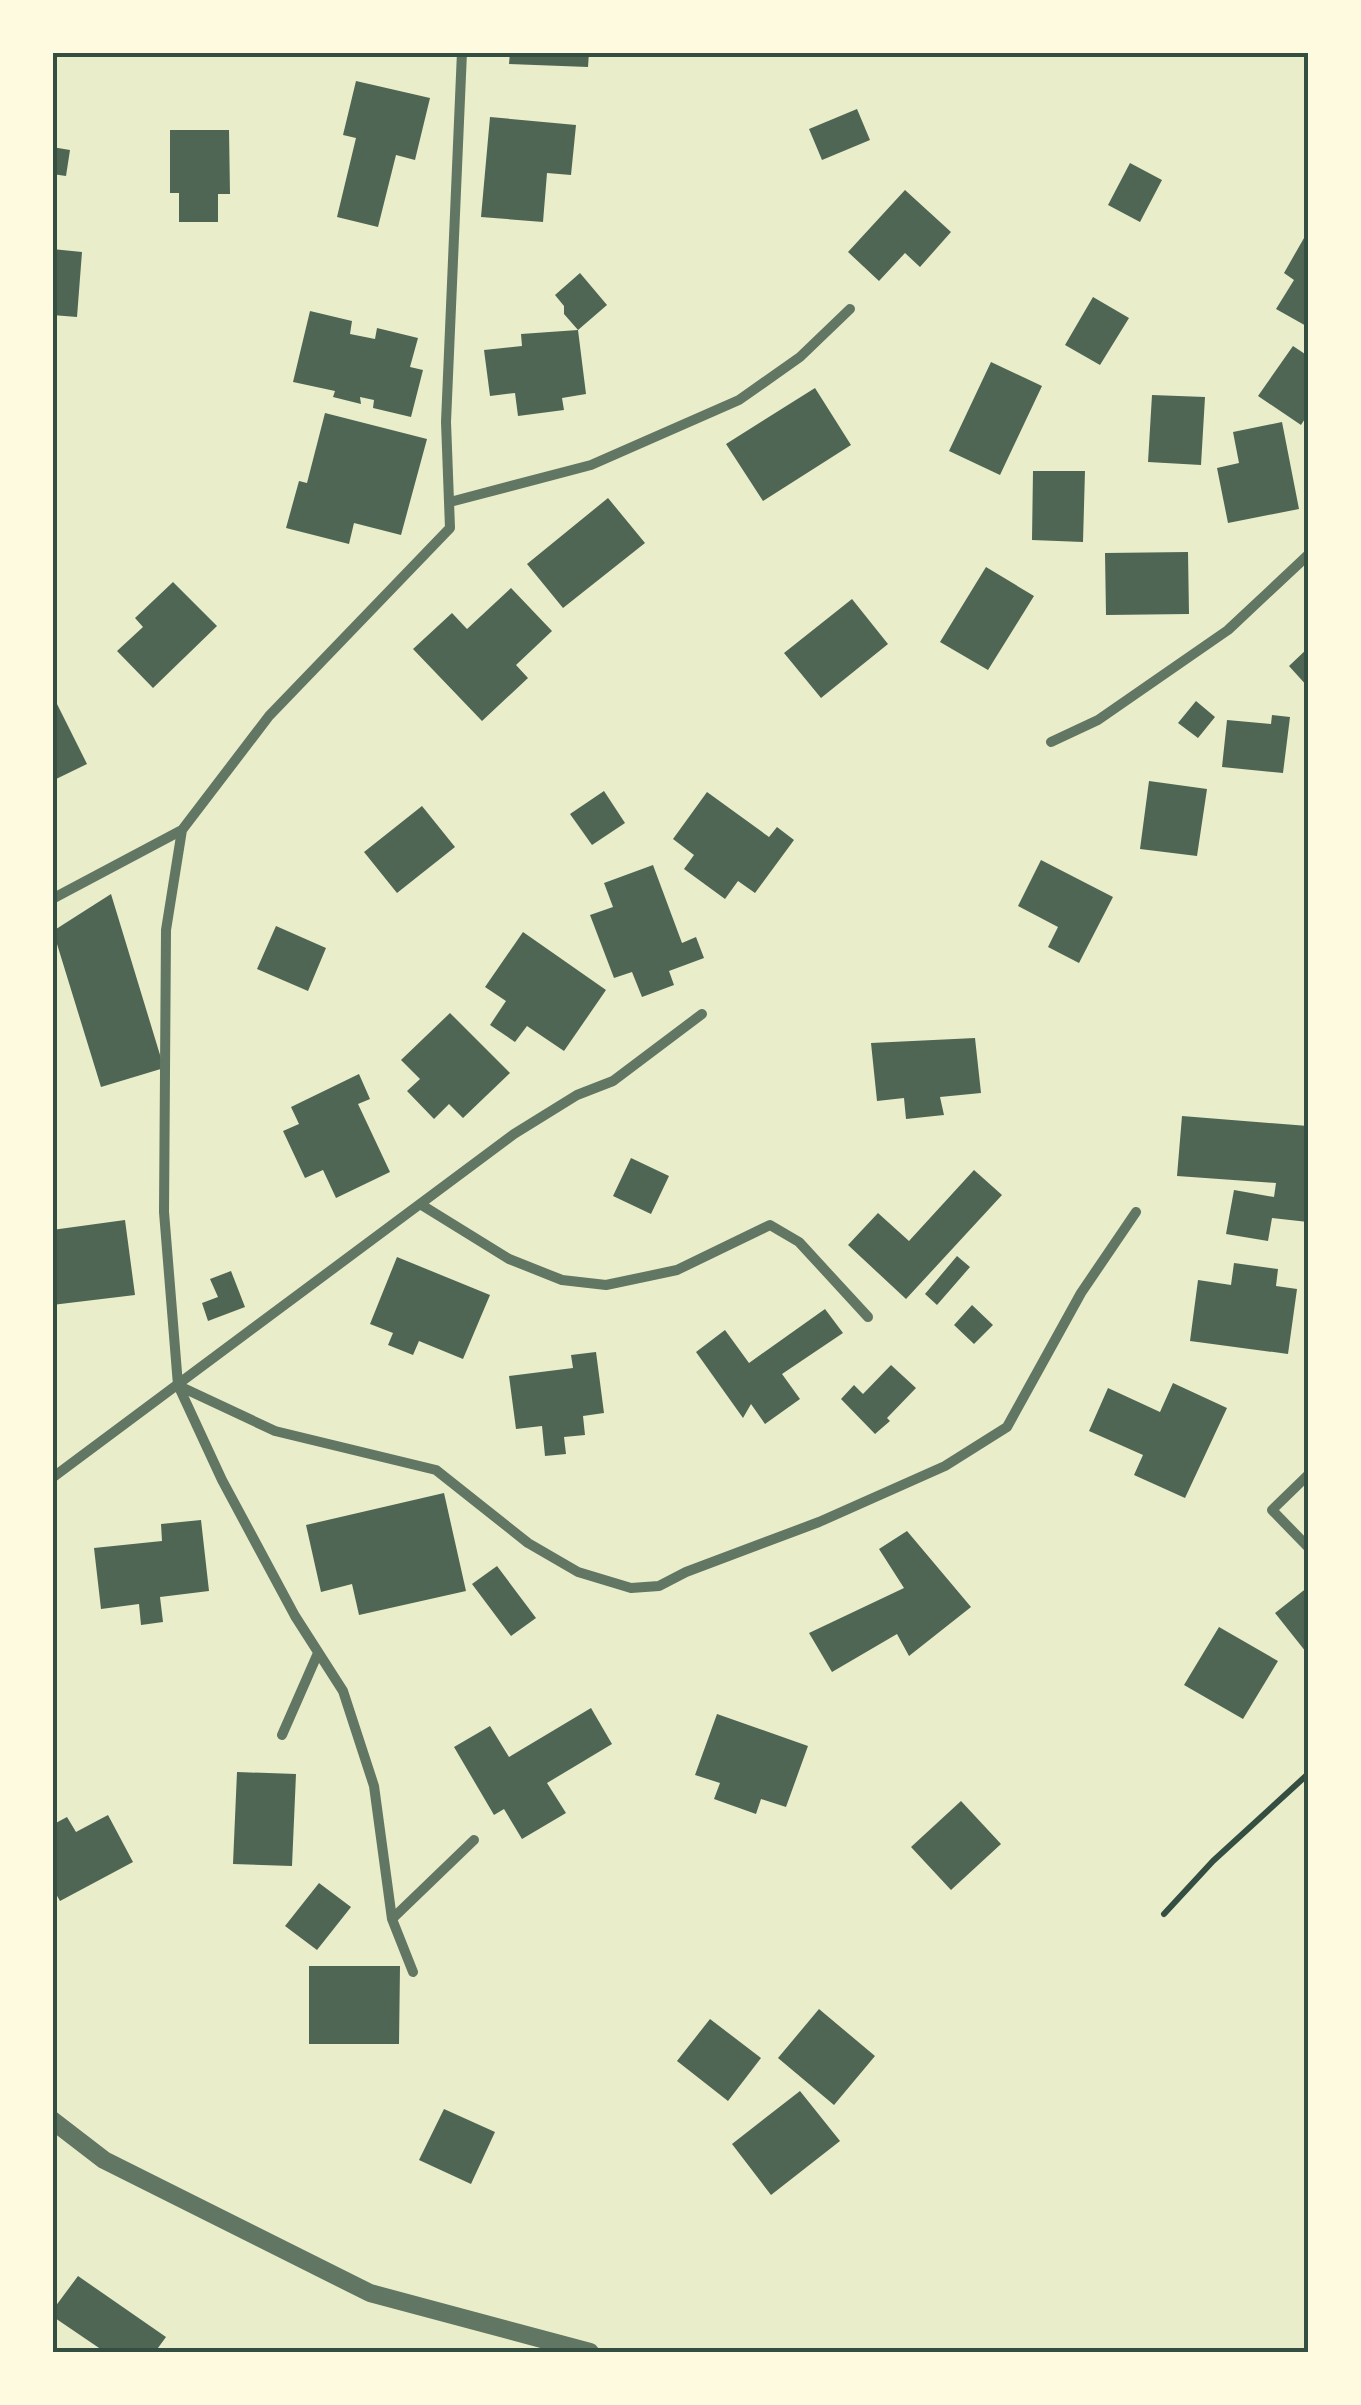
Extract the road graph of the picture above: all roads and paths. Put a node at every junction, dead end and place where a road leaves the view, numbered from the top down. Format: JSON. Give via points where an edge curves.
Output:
{"nodes":[{"id":1,"x":462,"y":52,"type":"edge"},
{"id":2,"x":850,"y":309,"type":"dead end"},
{"id":3,"x":450,"y":502,"type":"junction"},
{"id":4,"x":1308,"y":555,"type":"edge"},
{"id":5,"x":1050,"y":742,"type":"dead end"},
{"id":6,"x":182,"y":830,"type":"junction"},
{"id":7,"x":52,"y":899,"type":"edge"},
{"id":8,"x":702,"y":1014,"type":"dead end"},
{"id":9,"x":420,"y":1204,"type":"junction"},
{"id":10,"x":1136,"y":1212,"type":"dead end"},
{"id":11,"x":868,"y":1316,"type":"dead end"},
{"id":12,"x":178,"y":1385,"type":"junction"},
{"id":13,"x":1308,"y":1475,"type":"edge"},
{"id":14,"x":52,"y":1478,"type":"edge"},
{"id":15,"x":1308,"y":1547,"type":"edge"},
{"id":16,"x":318,"y":1653,"type":"junction"},
{"id":17,"x":282,"y":1735,"type":"dead end"},
{"id":18,"x":1308,"y":1774,"type":"edge"},
{"id":19,"x":474,"y":1840,"type":"dead end"},
{"id":20,"x":1164,"y":1914,"type":"dead end"},
{"id":21,"x":392,"y":1919,"type":"junction"},
{"id":22,"x":413,"y":1972,"type":"dead end"},
{"id":23,"x":52,"y":2120,"type":"edge"},
{"id":24,"x":590,"y":2352,"type":"edge"}],
"edges":[{"from":1,"to":3,"type":"street","via":[[446,422]]},
{"from":2,"to":3,"type":"street","via":[[800,357],[738,400],[591,465]]},
{"from":3,"to":6,"type":"street","via":[[450,528],[269,716]]},
{"from":4,"to":5,"type":"street","via":[[1228,630],[1098,720]]},
{"from":6,"to":7,"type":"street"},
{"from":6,"to":12,"type":"street","via":[[166,930],[164,1212]]},
{"from":8,"to":9,"type":"street","via":[[613,1081],[514,1134]]},
{"from":9,"to":11,"type":"street","via":[[509,1259],[562,1280],[606,1285],[678,1270],[770,1225],[798,1242]]},
{"from":9,"to":12,"type":"street"},
{"from":10,"to":12,"type":"street","via":[[1081,1293],[1007,1427],[945,1466],[659,1586],[631,1588],[578,1572],[528,1543],[436,1470],[275,1431]]},
{"from":12,"to":14,"type":"street"},
{"from":12,"to":16,"type":"street"},
{"from":13,"to":15,"type":"street","via":[[1272,1510]]},
{"from":16,"to":17,"type":"street"},
{"from":16,"to":21,"type":"street","via":[[343,1691],[374,1786]]},
{"from":18,"to":20,"type":"path"},
{"from":19,"to":21,"type":"street"},
{"from":21,"to":22,"type":"street"},
{"from":23,"to":24,"type":"street","via":[[104,2160],[370,2293]]}]}
